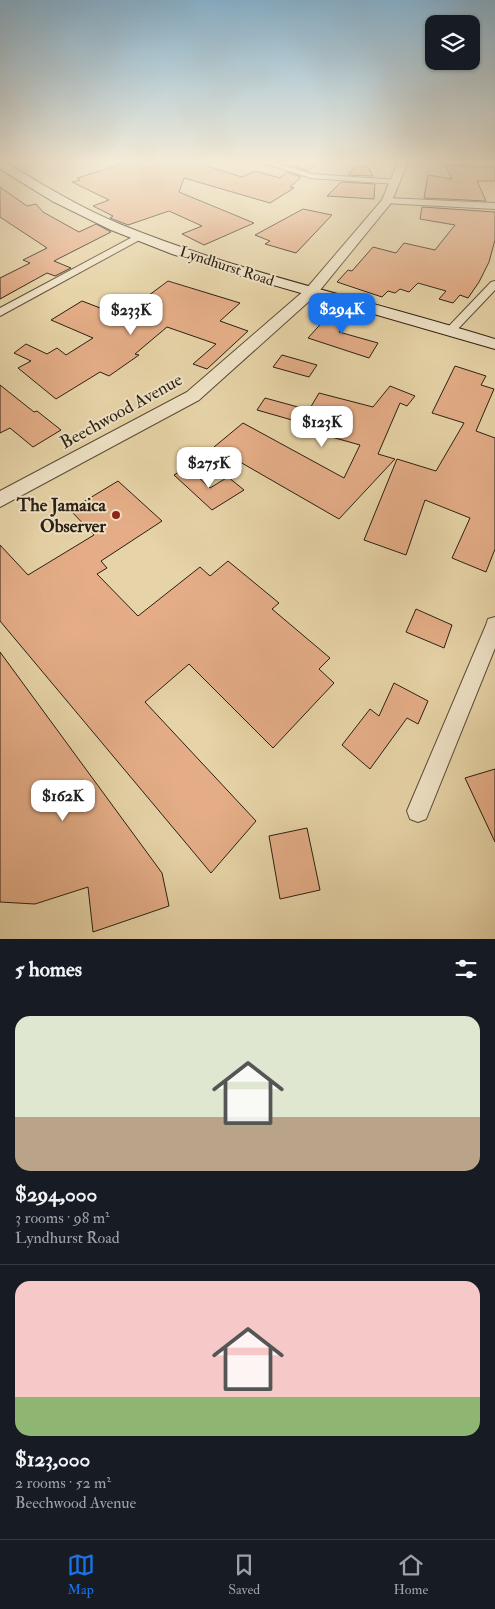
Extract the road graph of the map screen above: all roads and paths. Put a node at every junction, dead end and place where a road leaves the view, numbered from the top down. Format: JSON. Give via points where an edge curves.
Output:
{"nodes":[{"id":1,"x":70,"y":206,"type":"edge"},
{"id":2,"x":383,"y":206,"type":"edge"},
{"id":3,"x":140,"y":236,"type":"junction"},
{"id":4,"x":495,"y":284,"type":"edge"},
{"id":5,"x":311,"y":292,"type":"junction"},
{"id":6,"x":0,"y":313,"type":"edge"},
{"id":7,"x":452,"y":329,"type":"junction"},
{"id":8,"x":495,"y":344,"type":"edge"},
{"id":9,"x":0,"y":500,"type":"edge"},
{"id":10,"x":495,"y":625,"type":"edge"},
{"id":11,"x":418,"y":811,"type":"dead end"}],
"edges":[{"from":1,"to":3,"type":"main road","name":"Lyndhurst Road"},
{"from":2,"to":5,"type":"street","name":"Beechwood Avenue"},
{"from":3,"to":5,"type":"main road","name":"Lyndhurst Road"},
{"from":3,"to":6,"type":"street"},
{"from":4,"to":7,"type":"street"},
{"from":5,"to":7,"type":"main road","name":"Lyndhurst Road"},
{"from":5,"to":9,"type":"street","name":"Beechwood Avenue","via":[[193,396]]},
{"from":7,"to":8,"type":"main road","name":"Lyndhurst Road"},
{"from":10,"to":11,"type":"street"}]}
